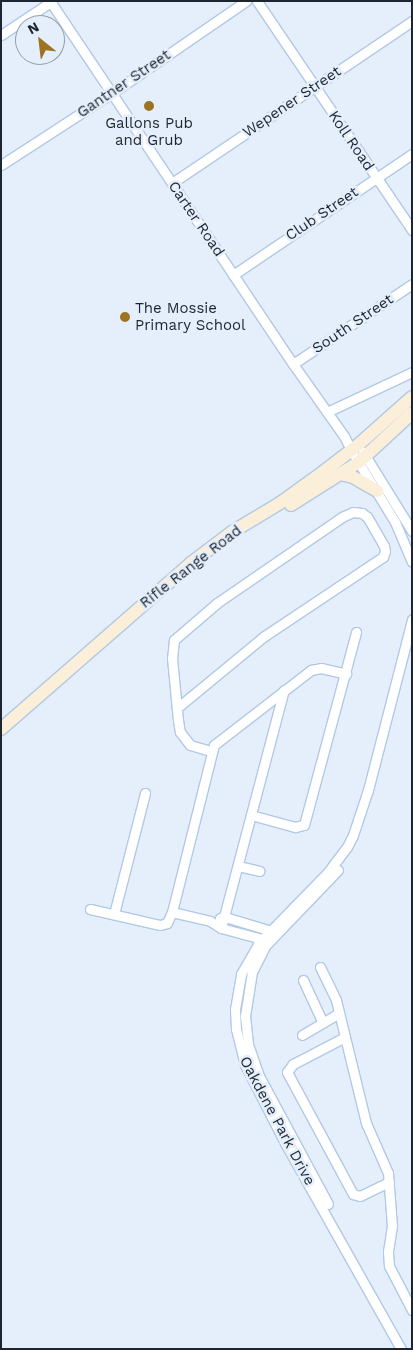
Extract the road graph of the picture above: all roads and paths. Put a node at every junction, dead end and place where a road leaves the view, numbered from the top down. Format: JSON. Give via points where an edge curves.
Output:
{"nodes":[{"id":1,"x":246,"y":1,"type":"edge"},
{"id":2,"x":257,"y":1,"type":"edge"},
{"id":3,"x":51,"y":2,"type":"edge"},
{"id":4,"x":412,"y":21,"type":"edge"},
{"id":5,"x":1,"y":35,"type":"edge"},
{"id":6,"x":315,"y":87,"type":"junction"},
{"id":7,"x":112,"y":93,"type":"junction"},
{"id":8,"x":412,"y":154,"type":"edge"},
{"id":9,"x":1,"y":165,"type":"edge"},
{"id":10,"x":375,"y":178,"type":"junction"},
{"id":11,"x":172,"y":183,"type":"junction"},
{"id":12,"x":412,"y":230,"type":"edge"},
{"id":13,"x":233,"y":275,"type":"junction"},
{"id":14,"x":412,"y":284,"type":"edge"},
{"id":15,"x":294,"y":364,"type":"junction"},
{"id":16,"x":412,"y":372,"type":"edge"},
{"id":17,"x":412,"y":397,"type":"edge"},
{"id":18,"x":327,"y":412,"type":"junction"},
{"id":19,"x":412,"y":413,"type":"edge"},
{"id":20,"x":354,"y":447,"type":"junction"},
{"id":21,"x":363,"y":459,"type":"junction"},
{"id":22,"x":340,"y":474,"type":"junction"},
{"id":23,"x":377,"y":491,"type":"junction"},
{"id":24,"x":412,"y":531,"type":"edge"},
{"id":25,"x":412,"y":562,"type":"edge"},
{"id":26,"x":412,"y":620,"type":"edge"},
{"id":27,"x":356,"y":632,"type":"dead end"},
{"id":28,"x":412,"y":640,"type":"edge"},
{"id":29,"x":346,"y":674,"type":"junction"},
{"id":30,"x":284,"y":690,"type":"junction"},
{"id":31,"x":177,"y":708,"type":"junction"},
{"id":32,"x":1,"y":729,"type":"edge"},
{"id":33,"x":1,"y":737,"type":"edge"},
{"id":34,"x":211,"y":751,"type":"junction"},
{"id":35,"x":145,"y":793,"type":"dead end"},
{"id":36,"x":251,"y":815,"type":"junction"},
{"id":37,"x":238,"y":866,"type":"junction"},
{"id":38,"x":259,"y":871,"type":"dead end"},
{"id":39,"x":90,"y":908,"type":"dead end"},
{"id":40,"x":172,"y":912,"type":"junction"},
{"id":41,"x":114,"y":914,"type":"junction"},
{"id":42,"x":225,"y":917,"type":"junction"},
{"id":43,"x":210,"y":921,"type":"junction"},
{"id":44,"x":222,"y":928,"type":"junction"},
{"id":45,"x":274,"y":931,"type":"junction"},
{"id":46,"x":265,"y":940,"type":"junction"},
{"id":47,"x":320,"y":967,"type":"dead end"},
{"id":48,"x":303,"y":980,"type":"dead end"},
{"id":49,"x":340,"y":1014,"type":"junction"},
{"id":50,"x":323,"y":1023,"type":"junction"},
{"id":51,"x":302,"y":1035,"type":"dead end"},
{"id":52,"x":345,"y":1036,"type":"junction"},
{"id":53,"x":389,"y":1182,"type":"junction"},
{"id":54,"x":412,"y":1310,"type":"edge"},
{"id":55,"x":402,"y":1349,"type":"edge"},
{"id":56,"x":408,"y":1349,"type":"edge"}],
"edges":[{"from":1,"to":7,"type":"street","name":"Gantner Street"},
{"from":2,"to":6,"type":"street","name":"Koll Road"},
{"from":3,"to":5,"type":"street"},
{"from":3,"to":7,"type":"street","name":"Carter Road"},
{"from":4,"to":6,"type":"street","name":"Wepener Street"},
{"from":6,"to":10,"type":"street","name":"Koll Road"},
{"from":6,"to":11,"type":"street","name":"Wepener Street"},
{"from":7,"to":9,"type":"street","name":"Gantner Street"},
{"from":7,"to":11,"type":"street","name":"Carter Road"},
{"from":8,"to":10,"type":"street","name":"Club Street"},
{"from":10,"to":12,"type":"street","name":"Koll Road"},
{"from":10,"to":13,"type":"street","name":"Club Street"},
{"from":11,"to":13,"type":"street","name":"Carter Road"},
{"from":13,"to":15,"type":"street","name":"Carter Road"},
{"from":14,"to":15,"type":"street","name":"South Street"},
{"from":15,"to":18,"type":"street","name":"Carter Road"},
{"from":16,"to":18,"type":"street"},
{"from":17,"to":20,"type":"main road","name":"Rifle Range Road"},
{"from":18,"to":20,"type":"street","name":"Carter Road"},
{"from":19,"to":21,"type":"main road","name":"Rifle Range Road"},
{"from":20,"to":21,"type":"street"},
{"from":20,"to":32,"type":"main road","name":"Rifle Range Road","via":[[280,503],[232,532],[191,563]]},
{"from":21,"to":22,"type":"main road","name":"Rifle Range Road"},
{"from":21,"to":23,"type":"street"},
{"from":21,"to":24,"type":"street"},
{"from":22,"to":23,"type":"main road","via":[[354,477]]},
{"from":22,"to":33,"type":"main road","name":"Rifle Range Road","via":[[218,549]]},
{"from":23,"to":25,"type":"street","via":[[402,535]]},
{"from":26,"to":45,"type":"street","name":"Oakdene Park Drive","via":[[368,790],[353,834],[343,854]]},
{"from":27,"to":29,"type":"street"},
{"from":28,"to":45,"type":"street","name":"Oakdene Park Drive","via":[[370,798],[355,841],[329,880]]},
{"from":29,"to":30,"type":"street","via":[[314,669]]},
{"from":29,"to":36,"type":"street","via":[[304,824],[295,827]]},
{"from":30,"to":34,"type":"street","via":[[218,740]]},
{"from":30,"to":36,"type":"street"},
{"from":31,"to":31,"type":"street","via":[[172,650],[180,633],[342,517],[353,512],[367,518],[384,546],[383,557],[263,637]]},
{"from":31,"to":34,"type":"street","via":[[180,732],[185,742]]},
{"from":34,"to":40,"type":"street"},
{"from":35,"to":41,"type":"street"},
{"from":36,"to":37,"type":"street"},
{"from":37,"to":38,"type":"street"},
{"from":37,"to":42,"type":"street"},
{"from":39,"to":41,"type":"street"},
{"from":40,"to":41,"type":"street","via":[[169,920],[160,925]]},
{"from":40,"to":43,"type":"street"},
{"from":42,"to":43,"type":"street"},
{"from":42,"to":44,"type":"street"},
{"from":42,"to":45,"type":"street"},
{"from":43,"to":44,"type":"street"},
{"from":44,"to":46,"type":"street"},
{"from":45,"to":46,"type":"street","name":"Oakdene Park Drive"},
{"from":46,"to":55,"type":"street","name":"Oakdene Park Drive","via":[[247,961],[237,990],[236,1029],[241,1052],[286,1143]]},
{"from":46,"to":56,"type":"street","name":"Oakdene Park Drive","via":[[252,972],[246,1000],[246,1033],[252,1059]]},
{"from":47,"to":49,"type":"street"},
{"from":48,"to":50,"type":"street"},
{"from":49,"to":50,"type":"street"},
{"from":49,"to":52,"type":"street"},
{"from":50,"to":51,"type":"street"},
{"from":52,"to":53,"type":"street","via":[[360,1105]]},
{"from":52,"to":53,"type":"street","via":[[293,1064],[287,1072],[353,1194],[360,1196]]},
{"from":53,"to":54,"type":"street","via":[[392,1226],[388,1260]]}]}
